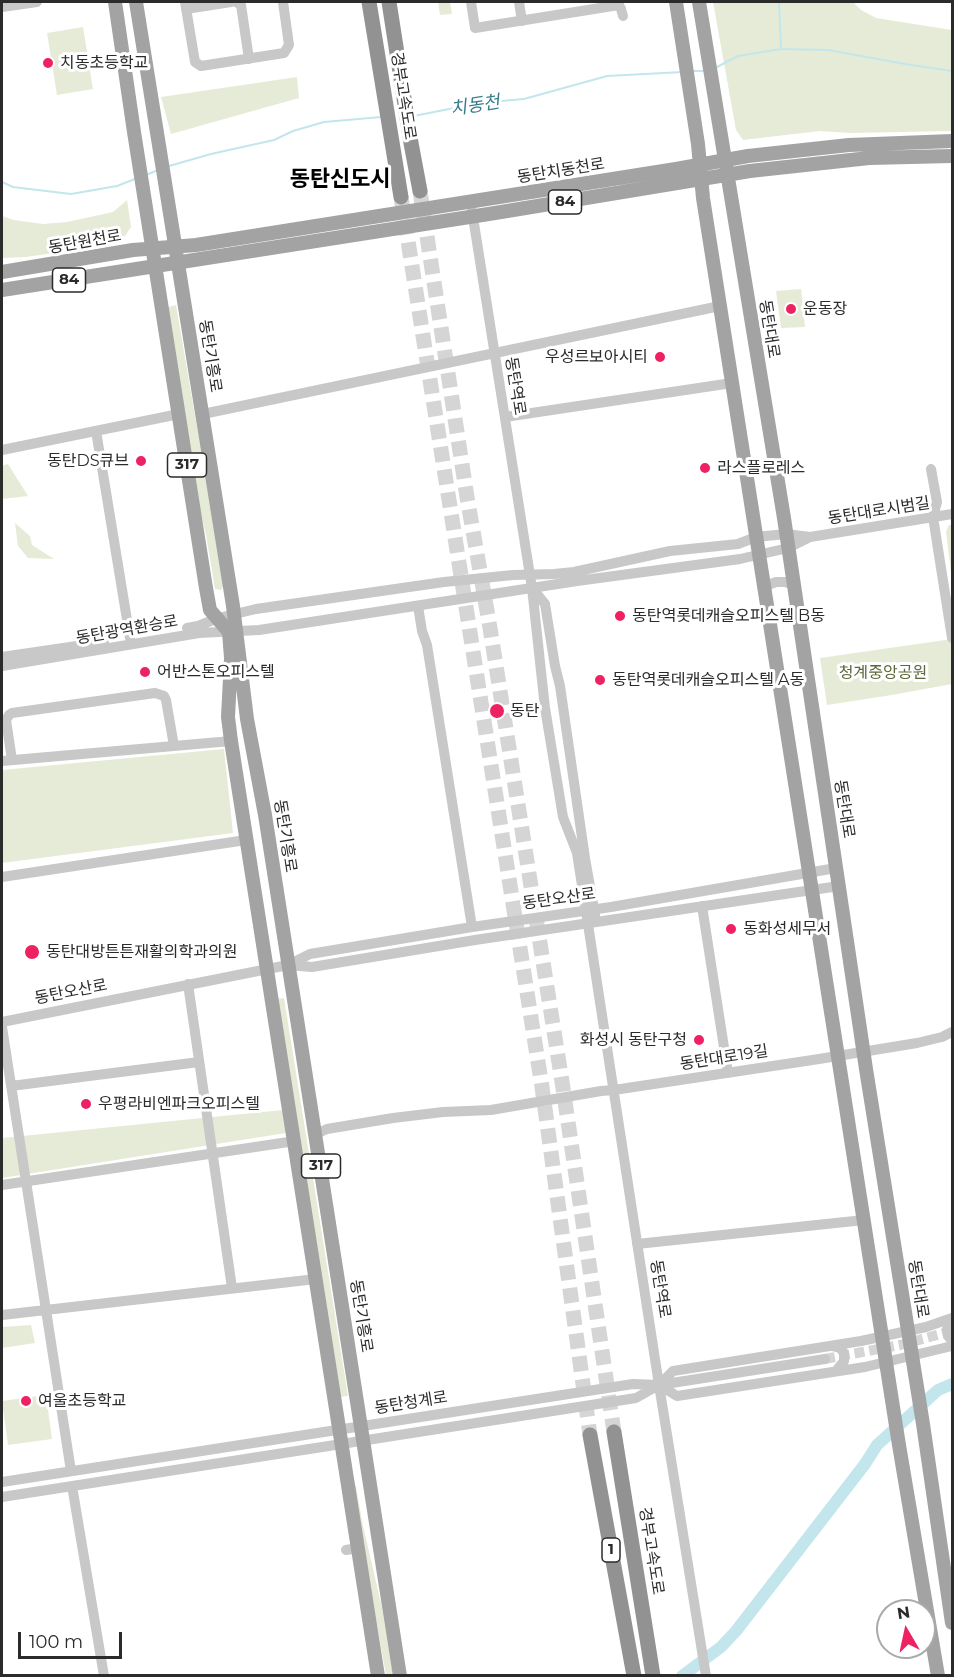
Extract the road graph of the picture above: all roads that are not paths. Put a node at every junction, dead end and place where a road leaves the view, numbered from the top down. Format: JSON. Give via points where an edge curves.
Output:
{"nodes":[{"id":1,"x":37,"y":2,"type":"edge"},
{"id":2,"x":116,"y":2,"type":"edge"},
{"id":3,"x":136,"y":2,"type":"edge"},
{"id":4,"x":231,"y":2,"type":"edge"},
{"id":5,"x":236,"y":2,"type":"edge"},
{"id":6,"x":283,"y":2,"type":"edge"},
{"id":7,"x":369,"y":2,"type":"edge"},
{"id":8,"x":389,"y":2,"type":"edge"},
{"id":9,"x":471,"y":2,"type":"edge"},
{"id":10,"x":519,"y":2,"type":"edge"},
{"id":11,"x":568,"y":2,"type":"edge"},
{"id":12,"x":676,"y":2,"type":"edge"},
{"id":13,"x":185,"y":5,"type":"edge"},
{"id":14,"x":2,"y":7,"type":"edge"},
{"id":15,"x":620,"y":8,"type":"edge"},
{"id":16,"x":700,"y":8,"type":"edge"},
{"id":17,"x":570,"y":13,"type":"junction"},
{"id":18,"x":522,"y":21,"type":"junction"},
{"id":19,"x":249,"y":59,"type":"junction"},
{"id":20,"x":952,"y":141,"type":"edge"},
{"id":21,"x":952,"y":156,"type":"edge"},
{"id":22,"x":726,"y":167,"type":"junction"},
{"id":23,"x":701,"y":172,"type":"junction"},
{"id":24,"x":420,"y":191,"type":"tunnel mouth"},
{"id":25,"x":401,"y":196,"type":"tunnel mouth"},
{"id":26,"x":470,"y":202,"type":"junction"},
{"id":27,"x":473,"y":217,"type":"junction"},
{"id":28,"x":175,"y":247,"type":"junction"},
{"id":29,"x":153,"y":249,"type":"junction"},
{"id":30,"x":178,"y":263,"type":"junction"},
{"id":31,"x":156,"y":266,"type":"junction"},
{"id":32,"x":2,"y":272,"type":"edge"},
{"id":33,"x":2,"y":290,"type":"edge"},
{"id":34,"x":185,"y":306,"type":"junction"},
{"id":35,"x":720,"y":306,"type":"junction"},
{"id":36,"x":162,"y":309,"type":"junction"},
{"id":37,"x":494,"y":353,"type":"junction"},
{"id":38,"x":732,"y":383,"type":"junction"},
{"id":39,"x":179,"y":414,"type":"junction"},
{"id":40,"x":203,"y":414,"type":"junction"},
{"id":41,"x":505,"y":417,"type":"junction"},
{"id":42,"x":96,"y":431,"type":"junction"},
{"id":43,"x":2,"y":450,"type":"edge"},
{"id":44,"x":931,"y":469,"type":"dead end"},
{"id":45,"x":952,"y":514,"type":"edge"},
{"id":46,"x":933,"y":517,"type":"junction"},
{"id":47,"x":756,"y":537,"type":"junction"},
{"id":48,"x":787,"y":541,"type":"junction"},
{"id":49,"x":759,"y":555,"type":"junction"},
{"id":50,"x":530,"y":574,"type":"junction"},
{"id":51,"x":576,"y":576,"type":"junction"},
{"id":52,"x":794,"y":585,"type":"junction"},
{"id":53,"x":229,"y":587,"type":"junction"},
{"id":54,"x":206,"y":588,"type":"junction"},
{"id":55,"x":532,"y":588,"type":"junction"},
{"id":56,"x":765,"y":591,"type":"junction"},
{"id":57,"x":418,"y":606,"type":"junction"},
{"id":58,"x":234,"y":614,"type":"junction"},
{"id":59,"x":218,"y":618,"type":"junction"},
{"id":60,"x":232,"y":632,"type":"junction"},
{"id":61,"x":130,"y":638,"type":"junction"},
{"id":62,"x":952,"y":638,"type":"edge"},
{"id":63,"x":551,"y":643,"type":"junction"},
{"id":64,"x":538,"y":645,"type":"junction"},
{"id":65,"x":2,"y":657,"type":"edge"},
{"id":66,"x":2,"y":666,"type":"edge"},
{"id":67,"x":231,"y":741,"type":"junction"},
{"id":68,"x":174,"y":746,"type":"junction"},
{"id":69,"x":7,"y":761,"type":"edge"},
{"id":70,"x":246,"y":840,"type":"junction"},
{"id":71,"x":836,"y":868,"type":"junction"},
{"id":72,"x":809,"y":873,"type":"junction"},
{"id":73,"x":2,"y":878,"type":"edge"},
{"id":74,"x":772,"y":879,"type":"junction"},
{"id":75,"x":839,"y":886,"type":"junction"},
{"id":76,"x":812,"y":890,"type":"junction"},
{"id":77,"x":774,"y":896,"type":"junction"},
{"id":78,"x":702,"y":906,"type":"junction"},
{"id":79,"x":590,"y":910,"type":"junction"},
{"id":80,"x":592,"y":923,"type":"junction"},
{"id":81,"x":472,"y":927,"type":"junction"},
{"id":82,"x":288,"y":964,"type":"junction"},
{"id":83,"x":267,"y":969,"type":"junction"},
{"id":84,"x":188,"y":984,"type":"junction"},
{"id":85,"x":2,"y":1022,"type":"edge"},
{"id":86,"x":2,"y":1028,"type":"edge"},
{"id":87,"x":952,"y":1032,"type":"edge"},
{"id":88,"x":864,"y":1052,"type":"junction"},
{"id":89,"x":838,"y":1056,"type":"junction"},
{"id":90,"x":199,"y":1062,"type":"junction"},
{"id":91,"x":728,"y":1073,"type":"junction"},
{"id":92,"x":11,"y":1086,"type":"junction"},
{"id":93,"x":614,"y":1090,"type":"junction"},
{"id":94,"x":844,"y":1091,"type":"junction"},
{"id":95,"x":870,"y":1094,"type":"junction"},
{"id":96,"x":316,"y":1134,"type":"junction"},
{"id":97,"x":295,"y":1141,"type":"junction"},
{"id":98,"x":212,"y":1152,"type":"junction"},
{"id":99,"x":26,"y":1181,"type":"junction"},
{"id":100,"x":2,"y":1185,"type":"edge"},
{"id":101,"x":864,"y":1220,"type":"junction"},
{"id":102,"x":638,"y":1244,"type":"junction"},
{"id":103,"x":316,"y":1279,"type":"junction"},
{"id":104,"x":232,"y":1288,"type":"junction"},
{"id":105,"x":46,"y":1310,"type":"junction"},
{"id":106,"x":2,"y":1315,"type":"edge"},
{"id":107,"x":952,"y":1318,"type":"edge"},
{"id":108,"x":908,"y":1331,"type":"junction"},
{"id":109,"x":882,"y":1337,"type":"junction"},
{"id":110,"x":952,"y":1343,"type":"edge"},
{"id":111,"x":830,"y":1346,"type":"junction"},
{"id":112,"x":912,"y":1356,"type":"junction"},
{"id":113,"x":825,"y":1359,"type":"tunnel mouth"},
{"id":114,"x":886,"y":1362,"type":"junction"},
{"id":115,"x":836,"y":1371,"type":"junction"},
{"id":116,"x":659,"y":1385,"type":"junction"},
{"id":117,"x":362,"y":1426,"type":"junction"},
{"id":118,"x":340,"y":1429,"type":"junction"},
{"id":119,"x":614,"y":1432,"type":"tunnel mouth"},
{"id":120,"x":590,"y":1435,"type":"tunnel mouth"},
{"id":121,"x":364,"y":1440,"type":"junction"},
{"id":122,"x":342,"y":1444,"type":"junction"},
{"id":123,"x":71,"y":1471,"type":"junction"},
{"id":124,"x":2,"y":1482,"type":"edge"},
{"id":125,"x":370,"y":1482,"type":"junction"},
{"id":126,"x":348,"y":1485,"type":"junction"},
{"id":127,"x":72,"y":1486,"type":"junction"},
{"id":128,"x":2,"y":1497,"type":"edge"},
{"id":129,"x":952,"y":1623,"type":"edge"},
{"id":130,"x":633,"y":1670,"type":"edge"},
{"id":131,"x":104,"y":1676,"type":"edge"},
{"id":132,"x":378,"y":1676,"type":"edge"},
{"id":133,"x":400,"y":1676,"type":"edge"},
{"id":134,"x":652,"y":1676,"type":"edge"},
{"id":135,"x":706,"y":1676,"type":"edge"},
{"id":136,"x":938,"y":1676,"type":"edge"}],
"edges":[{"from":1,"to":14,"type":"street"},
{"from":2,"to":29,"type":"main road","number":"317"},
{"from":3,"to":28,"type":"main road","name":"동탄기흥로","number":"317"},
{"from":4,"to":13,"type":"street"},
{"from":5,"to":19,"type":"street","via":[[241,5]]},
{"from":6,"to":19,"type":"street","via":[[290,45],[284,53]]},
{"from":7,"to":25,"type":"highway","name":"경부고속도로"},
{"from":8,"to":24,"type":"highway","name":"경부고속도로"},
{"from":9,"to":18,"type":"street","via":[[474,28]]},
{"from":10,"to":18,"type":"street"},
{"from":11,"to":17,"type":"street"},
{"from":12,"to":23,"type":"main road"},
{"from":13,"to":19,"type":"street","via":[[195,62],[201,66]]},
{"from":15,"to":17,"type":"street"},
{"from":16,"to":22,"type":"main road","name":"동탄대로"},
{"from":17,"to":18,"type":"street"},
{"from":20,"to":22,"type":"main road","name":"동탄치동천로","number":"84","via":[[849,145],[748,156]]},
{"from":21,"to":22,"type":"main road","name":"동탄치동천로","number":"84"},
{"from":22,"to":23,"type":"main road","name":"동탄치동천로","number":"84"},
{"from":22,"to":48,"type":"main road","name":"동탄대로"},
{"from":23,"to":26,"type":"main road","name":"동탄치동천로","number":"84"},
{"from":23,"to":27,"type":"main road","name":"동탄치동천로","number":"84"},
{"from":23,"to":35,"type":"main road"},
{"from":26,"to":27,"type":"street","name":"동탄역로"},
{"from":26,"to":28,"type":"main road","name":"동탄치동천로","number":"84"},
{"from":27,"to":30,"type":"main road","name":"동탄치동천로","number":"84"},
{"from":27,"to":37,"type":"street","name":"동탄역로"},
{"from":28,"to":29,"type":"main road","name":"동탄원천로","number":"84"},
{"from":28,"to":30,"type":"main road","name":"동탄기흥로","number":"317"},
{"from":29,"to":31,"type":"main road","number":"317"},
{"from":29,"to":32,"type":"main road","name":"동탄원천로","number":"84"},
{"from":30,"to":31,"type":"main road","name":"동탄원천로","number":"84"},
{"from":30,"to":34,"type":"main road","name":"동탄기흥로","number":"317"},
{"from":31,"to":33,"type":"main road","name":"동탄원천로","number":"84"},
{"from":31,"to":36,"type":"main road","number":"317"},
{"from":34,"to":36,"type":"main road","via":[[181,301],[168,301]]},
{"from":34,"to":40,"type":"main road","name":"동탄기흥로","number":"317"},
{"from":35,"to":37,"type":"street"},
{"from":35,"to":38,"type":"main road"},
{"from":36,"to":39,"type":"main road","number":"317"},
{"from":37,"to":40,"type":"street"},
{"from":37,"to":41,"type":"street","name":"동탄역로"},
{"from":38,"to":41,"type":"street"},
{"from":38,"to":47,"type":"main road"},
{"from":39,"to":42,"type":"street"},
{"from":39,"to":54,"type":"main road","number":"317"},
{"from":40,"to":53,"type":"main road","name":"동탄기흥로","number":"317"},
{"from":41,"to":50,"type":"street","name":"동탄역로"},
{"from":42,"to":43,"type":"street"},
{"from":42,"to":61,"type":"street"},
{"from":44,"to":46,"type":"street","via":[[937,502]]},
{"from":45,"to":46,"type":"street","name":"동탄대로시범길"},
{"from":46,"to":48,"type":"street","name":"동탄대로시범길"},
{"from":46,"to":62,"type":"street"},
{"from":47,"to":48,"type":"street"},
{"from":47,"to":49,"type":"main road"},
{"from":47,"to":51,"type":"street","via":[[738,544],[670,551]]},
{"from":48,"to":49,"type":"street"},
{"from":48,"to":52,"type":"main road","name":"동탄대로"},
{"from":49,"to":51,"type":"street"},
{"from":49,"to":56,"type":"main road"},
{"from":50,"to":51,"type":"street"},
{"from":50,"to":55,"type":"street","name":"동탄역로"},
{"from":50,"to":58,"type":"street","name":"동탄광역환승로","via":[[444,582]]},
{"from":51,"to":55,"type":"street"},
{"from":52,"to":56,"type":"street","via":[[776,582]]},
{"from":52,"to":71,"type":"main road","name":"동탄대로"},
{"from":53,"to":54,"type":"main road","via":[[220,594]]},
{"from":53,"to":58,"type":"main road","name":"동탄기흥로","number":"317"},
{"from":54,"to":59,"type":"main road","number":"317","via":[[210,610]]},
{"from":55,"to":57,"type":"street"},
{"from":55,"to":63,"type":"street","name":"동탄역로","via":[[545,604]]},
{"from":55,"to":64,"type":"street","name":"동탄역로"},
{"from":56,"to":72,"type":"main road"},
{"from":57,"to":60,"type":"street","name":"동탄광역환승로"},
{"from":57,"to":81,"type":"street"},
{"from":58,"to":59,"type":"street","name":"동탄광역환승로"},
{"from":58,"to":60,"type":"main road","name":"동탄기흥로","number":"317"},
{"from":59,"to":60,"type":"main road","number":"317"},
{"from":59,"to":61,"type":"street","name":"동탄광역환승로","via":[[198,626]]},
{"from":60,"to":66,"type":"street","name":"동탄광역환승로","via":[[199,633]]},
{"from":60,"to":67,"type":"main road","name":"동탄기흥로","number":"317","via":[[228,717]]},
{"from":60,"to":82,"type":"main road","name":"동탄기흥로","number":"317","via":[[266,815]]},
{"from":61,"to":65,"type":"street","name":"동탄광역환승로"},
{"from":63,"to":64,"type":"street"},
{"from":63,"to":79,"type":"street","name":"동탄역로"},
{"from":64,"to":79,"type":"street","name":"동탄역로","via":[[563,817],[577,854]]},
{"from":67,"to":68,"type":"street"},
{"from":67,"to":70,"type":"main road","name":"동탄기흥로","number":"317"},
{"from":68,"to":69,"type":"street"},
{"from":68,"to":69,"type":"street","via":[[166,700],[155,693],[12,713],[6,720]]},
{"from":70,"to":73,"type":"street"},
{"from":70,"to":83,"type":"main road","name":"동탄기흥로","number":"317"},
{"from":71,"to":72,"type":"street","name":"동탄오산로"},
{"from":71,"to":75,"type":"main road","name":"동탄대로"},
{"from":72,"to":74,"type":"street","name":"동탄오산로"},
{"from":72,"to":76,"type":"main road"},
{"from":74,"to":77,"type":"street","via":[[778,889]]},
{"from":74,"to":79,"type":"street","name":"동탄오산로"},
{"from":75,"to":76,"type":"street","name":"동탄오산로"},
{"from":75,"to":88,"type":"main road","name":"동탄대로"},
{"from":76,"to":77,"type":"street","name":"동탄오산로"},
{"from":76,"to":89,"type":"main road"},
{"from":77,"to":78,"type":"street","name":"동탄오산로"},
{"from":78,"to":80,"type":"street","name":"동탄오산로"},
{"from":78,"to":91,"type":"street"},
{"from":79,"to":80,"type":"street","name":"동탄역로"},
{"from":79,"to":81,"type":"street","name":"동탄오산로"},
{"from":80,"to":82,"type":"street","name":"동탄오산로","via":[[312,967]]},
{"from":80,"to":93,"type":"street","name":"동탄역로"},
{"from":81,"to":82,"type":"street","name":"동탄오산로","via":[[310,954]]},
{"from":82,"to":83,"type":"street","name":"동탄오산로"},
{"from":82,"to":96,"type":"main road","name":"동탄기흥로","number":"317"},
{"from":83,"to":84,"type":"street","name":"동탄오산로"},
{"from":83,"to":97,"type":"main road","name":"동탄기흥로","number":"317"},
{"from":84,"to":85,"type":"street","name":"동탄오산로"},
{"from":84,"to":90,"type":"street"},
{"from":86,"to":92,"type":"street"},
{"from":87,"to":88,"type":"street"},
{"from":88,"to":89,"type":"street"},
{"from":88,"to":95,"type":"main road","name":"동탄대로"},
{"from":89,"to":91,"type":"street","name":"동탄대로19길"},
{"from":89,"to":94,"type":"main road"},
{"from":90,"to":92,"type":"street"},
{"from":90,"to":98,"type":"street"},
{"from":91,"to":93,"type":"street","name":"동탄대로19길"},
{"from":92,"to":99,"type":"street"},
{"from":93,"to":96,"type":"street","name":"동탄대로19길","via":[[601,1098],[527,1112],[426,1120],[328,1136]]},
{"from":93,"to":102,"type":"street","name":"동탄역로"},
{"from":94,"to":95,"type":"main road","via":[[855,1086]]},
{"from":94,"to":101,"type":"main road"},
{"from":95,"to":108,"type":"main road","name":"동탄대로"},
{"from":96,"to":117,"type":"main road","name":"동탄기흥로","number":"317"},
{"from":97,"to":98,"type":"street"},
{"from":97,"to":103,"type":"main road","name":"동탄기흥로","number":"317"},
{"from":98,"to":99,"type":"street"},
{"from":98,"to":104,"type":"street"},
{"from":99,"to":100,"type":"street"},
{"from":99,"to":105,"type":"street"},
{"from":101,"to":102,"type":"street"},
{"from":101,"to":109,"type":"main road"},
{"from":102,"to":116,"type":"street","name":"동탄역로"},
{"from":103,"to":104,"type":"street"},
{"from":103,"to":118,"type":"main road","name":"동탄기흥로","number":"317"},
{"from":104,"to":105,"type":"street"},
{"from":105,"to":106,"type":"street"},
{"from":105,"to":123,"type":"street"},
{"from":107,"to":108,"type":"street"},
{"from":107,"to":110,"type":"street","via":[[947,1330]]},
{"from":108,"to":109,"type":"street"},
{"from":108,"to":112,"type":"main road","name":"동탄대로"},
{"from":109,"to":111,"type":"street"},
{"from":109,"to":114,"type":"main road"},
{"from":110,"to":112,"type":"street"},
{"from":111,"to":115,"type":"street","via":[[844,1353],[844,1361]]},
{"from":111,"to":116,"type":"street","via":[[673,1371]]},
{"from":112,"to":114,"type":"street"},
{"from":112,"to":129,"type":"main road","name":"동탄대로"},
{"from":113,"to":116,"type":"street","name":"동탄청계로"},
{"from":114,"to":115,"type":"street"},
{"from":114,"to":136,"type":"main road"},
{"from":115,"to":116,"type":"street","via":[[677,1396]]},
{"from":116,"to":117,"type":"street","name":"동탄청계로","via":[[633,1384]]},
{"from":116,"to":121,"type":"street","via":[[636,1398]]},
{"from":116,"to":135,"type":"street","name":"동탄역로"},
{"from":117,"to":118,"type":"street","name":"동탄청계로"},
{"from":117,"to":121,"type":"main road","name":"동탄기흥로","number":"317"},
{"from":118,"to":122,"type":"main road","name":"동탄기흥로","number":"317"},
{"from":118,"to":123,"type":"street","name":"동탄청계로"},
{"from":119,"to":134,"type":"highway","name":"경부고속도로","number":"1"},
{"from":120,"to":130,"type":"highway","number":"1"},
{"from":121,"to":122,"type":"street"},
{"from":121,"to":125,"type":"main road","name":"동탄기흥로","number":"317"},
{"from":122,"to":126,"type":"main road","name":"동탄기흥로","number":"317"},
{"from":122,"to":127,"type":"street"},
{"from":123,"to":124,"type":"street","name":"동탄청계로"},
{"from":125,"to":126,"type":"main road","via":[[358,1476]]},
{"from":125,"to":133,"type":"main road","name":"동탄기흥로","number":"317"},
{"from":126,"to":132,"type":"main road","name":"동탄기흥로","number":"317","via":[[352,1549]]},
{"from":127,"to":128,"type":"street"},
{"from":127,"to":131,"type":"street"}]}
